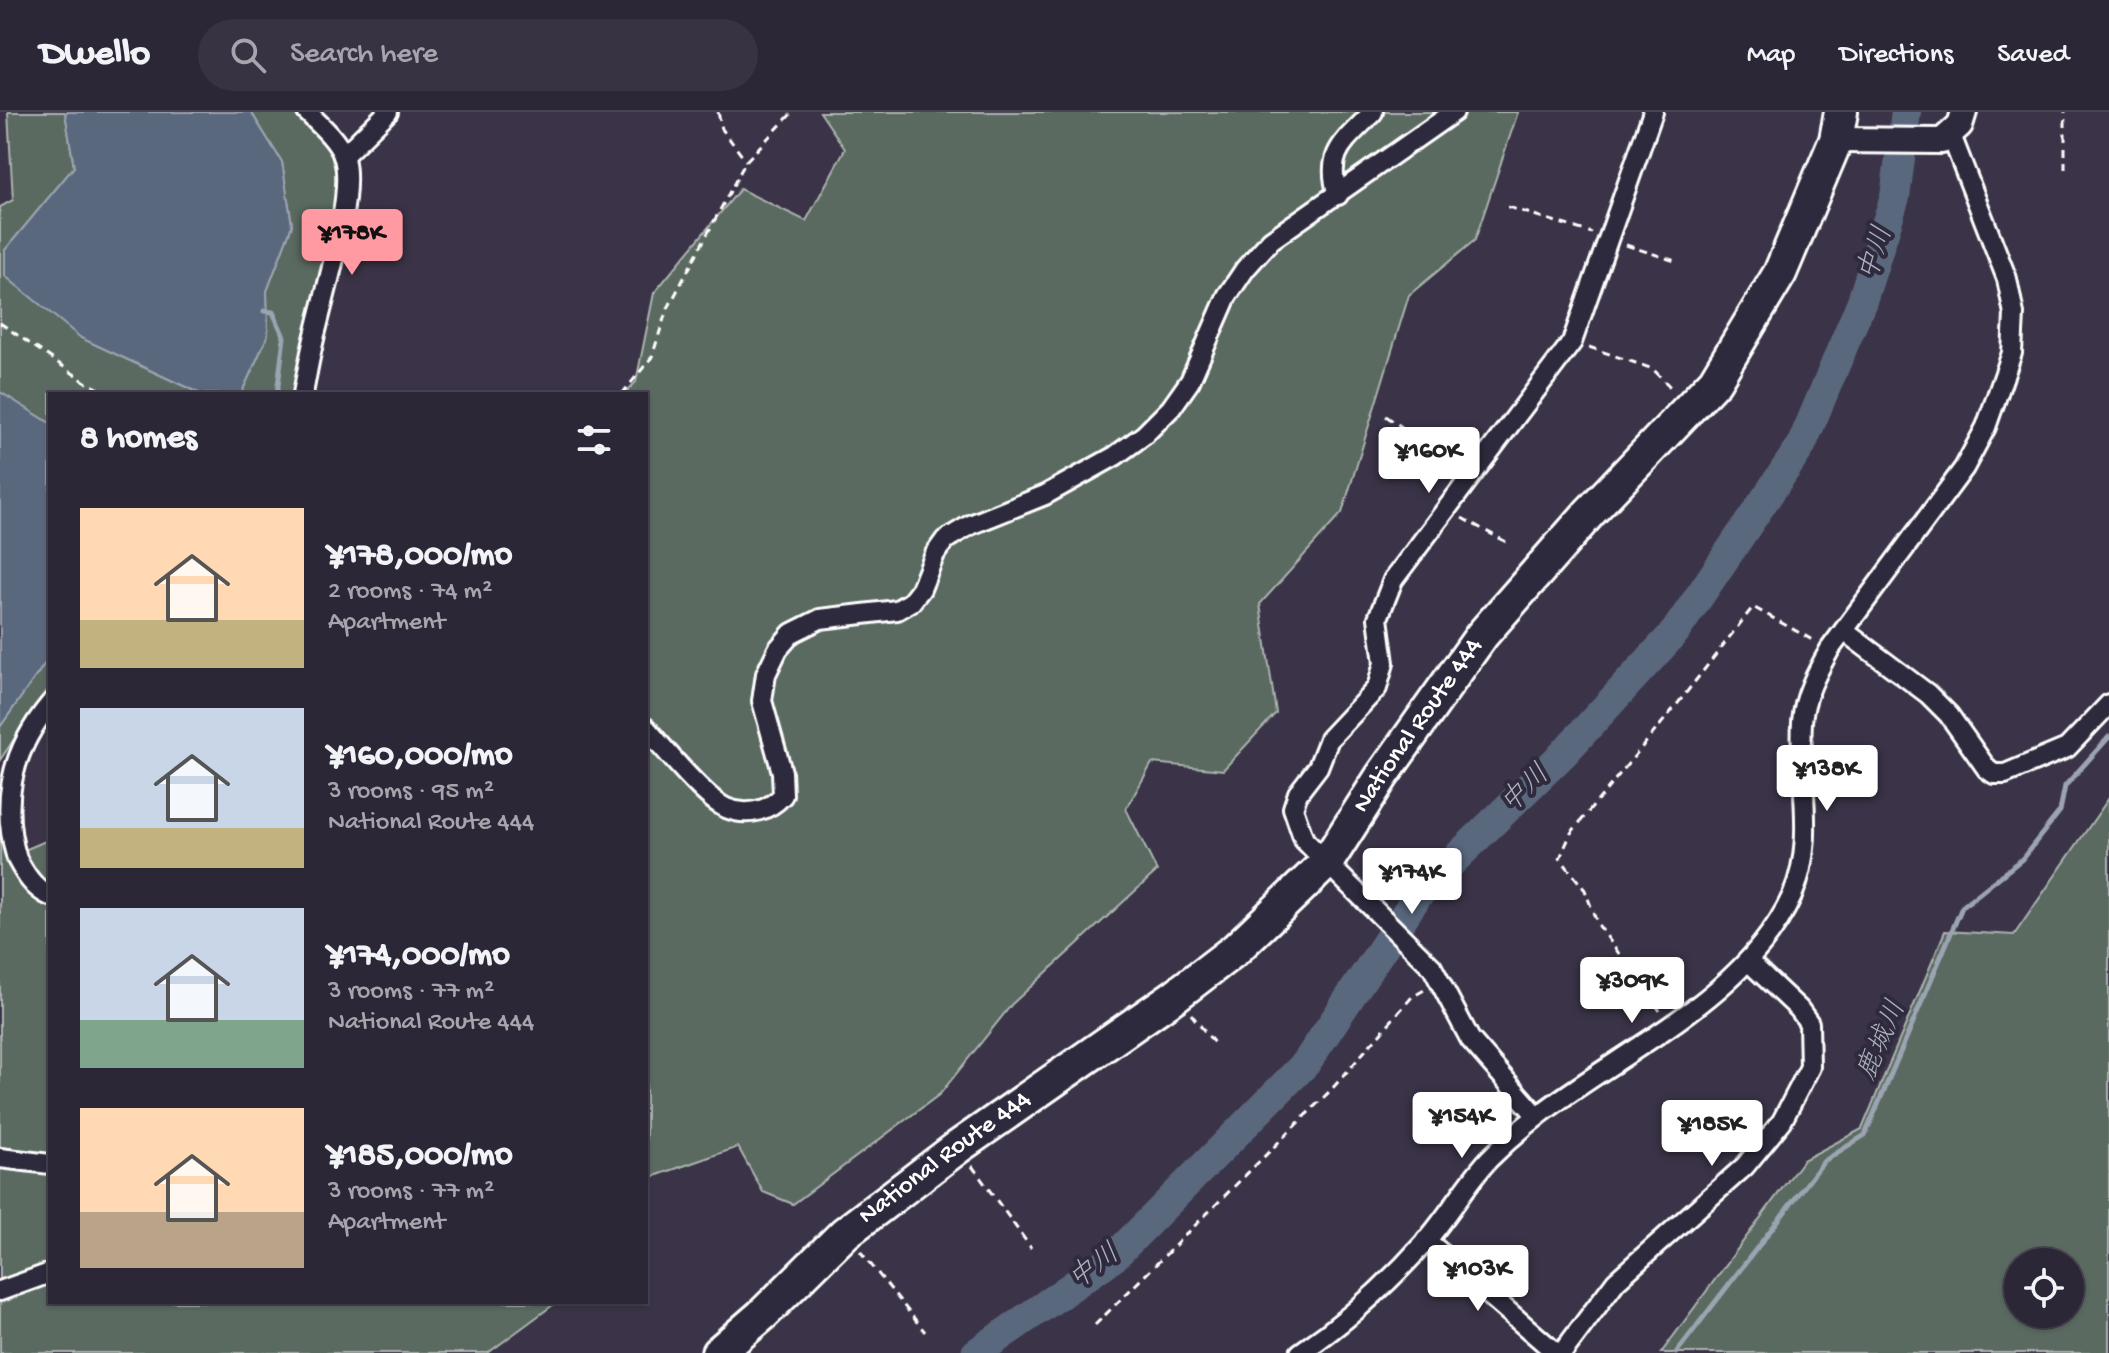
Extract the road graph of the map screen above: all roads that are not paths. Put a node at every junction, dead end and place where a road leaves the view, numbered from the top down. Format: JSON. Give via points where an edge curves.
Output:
{"nodes":[{"id":1,"x":307,"y":112,"type":"edge"},
{"id":2,"x":388,"y":112,"type":"edge"},
{"id":3,"x":1373,"y":112,"type":"edge"},
{"id":4,"x":1454,"y":112,"type":"edge"},
{"id":5,"x":1653,"y":112,"type":"edge"},
{"id":6,"x":1964,"y":112,"type":"edge"},
{"id":7,"x":1843,"y":131,"type":"edge"},
{"id":8,"x":1946,"y":138,"type":"junction"},
{"id":9,"x":343,"y":156,"type":"junction"},
{"id":10,"x":1338,"y":195,"type":"junction"},
{"id":11,"x":303,"y":392,"type":"edge"},
{"id":12,"x":1844,"y":631,"type":"junction"},
{"id":13,"x":2109,"y":704,"type":"edge"},
{"id":14,"x":48,"y":706,"type":"edge"},
{"id":15,"x":648,"y":730,"type":"edge"},
{"id":16,"x":5,"y":774,"type":"edge"},
{"id":17,"x":1327,"y":862,"type":"junction"},
{"id":18,"x":48,"y":894,"type":"edge"},
{"id":19,"x":1748,"y":961,"type":"junction"},
{"id":20,"x":1537,"y":1116,"type":"junction"},
{"id":21,"x":0,"y":1158,"type":"edge"},
{"id":22,"x":48,"y":1164,"type":"edge"},
{"id":23,"x":1426,"y":1240,"type":"junction"},
{"id":24,"x":48,"y":1274,"type":"edge"},
{"id":25,"x":0,"y":1291,"type":"edge"},
{"id":26,"x":718,"y":1353,"type":"edge"},
{"id":27,"x":1300,"y":1353,"type":"edge"},
{"id":28,"x":1559,"y":1353,"type":"edge"}],
"edges":[{"from":1,"to":9,"type":"street"},
{"from":2,"to":9,"type":"street"},
{"from":3,"to":10,"type":"street","via":[[1335,153],[1332,177]]},
{"from":4,"to":10,"type":"street"},
{"from":5,"to":17,"type":"street","via":[[1572,342],[1393,580],[1378,618],[1384,663],[1377,688],[1329,739],[1318,767],[1298,793],[1293,808],[1304,840]]},
{"from":6,"to":8,"type":"main road","via":[[1960,125]]},
{"from":7,"to":8,"type":"main road"},
{"from":7,"to":17,"type":"highway","name":"National Route 444","via":[[1780,273],[1715,381],[1482,635]]},
{"from":8,"to":12,"type":"street","via":[[2007,279],[2014,314],[2012,353],[1986,427],[1964,468]]},
{"from":9,"to":11,"type":"street","via":[[346,182],[336,255]]},
{"from":10,"to":15,"type":"street","via":[[1271,240],[1245,269],[1227,296],[1190,381],[1144,435],[1045,495],[945,540],[921,589],[897,610],[820,619],[792,633],[766,674],[762,701],[782,772],[783,795],[773,807],[747,813],[725,808]]},
{"from":12,"to":13,"type":"street","via":[[1928,694],[1994,774],[2067,748]]},
{"from":12,"to":19,"type":"street","via":[[1813,678],[1802,721],[1802,868],[1775,928]]},
{"from":14,"to":16,"type":"street"},
{"from":16,"to":18,"type":"street","via":[[8,842],[26,876]]},
{"from":17,"to":20,"type":"street","via":[[1436,974],[1470,1039]]},
{"from":17,"to":26,"type":"highway","name":"National Route 444","via":[[1236,949],[845,1233]]},
{"from":19,"to":20,"type":"street","via":[[1701,1002]]},
{"from":19,"to":28,"type":"street","via":[[1809,1023],[1810,1067],[1782,1121],[1745,1166],[1616,1281]]},
{"from":20,"to":23,"type":"street","via":[[1488,1160]]},
{"from":21,"to":22,"type":"street"},
{"from":23,"to":27,"type":"street","via":[[1388,1282]]},
{"from":23,"to":28,"type":"street"},
{"from":24,"to":25,"type":"street"}]}
